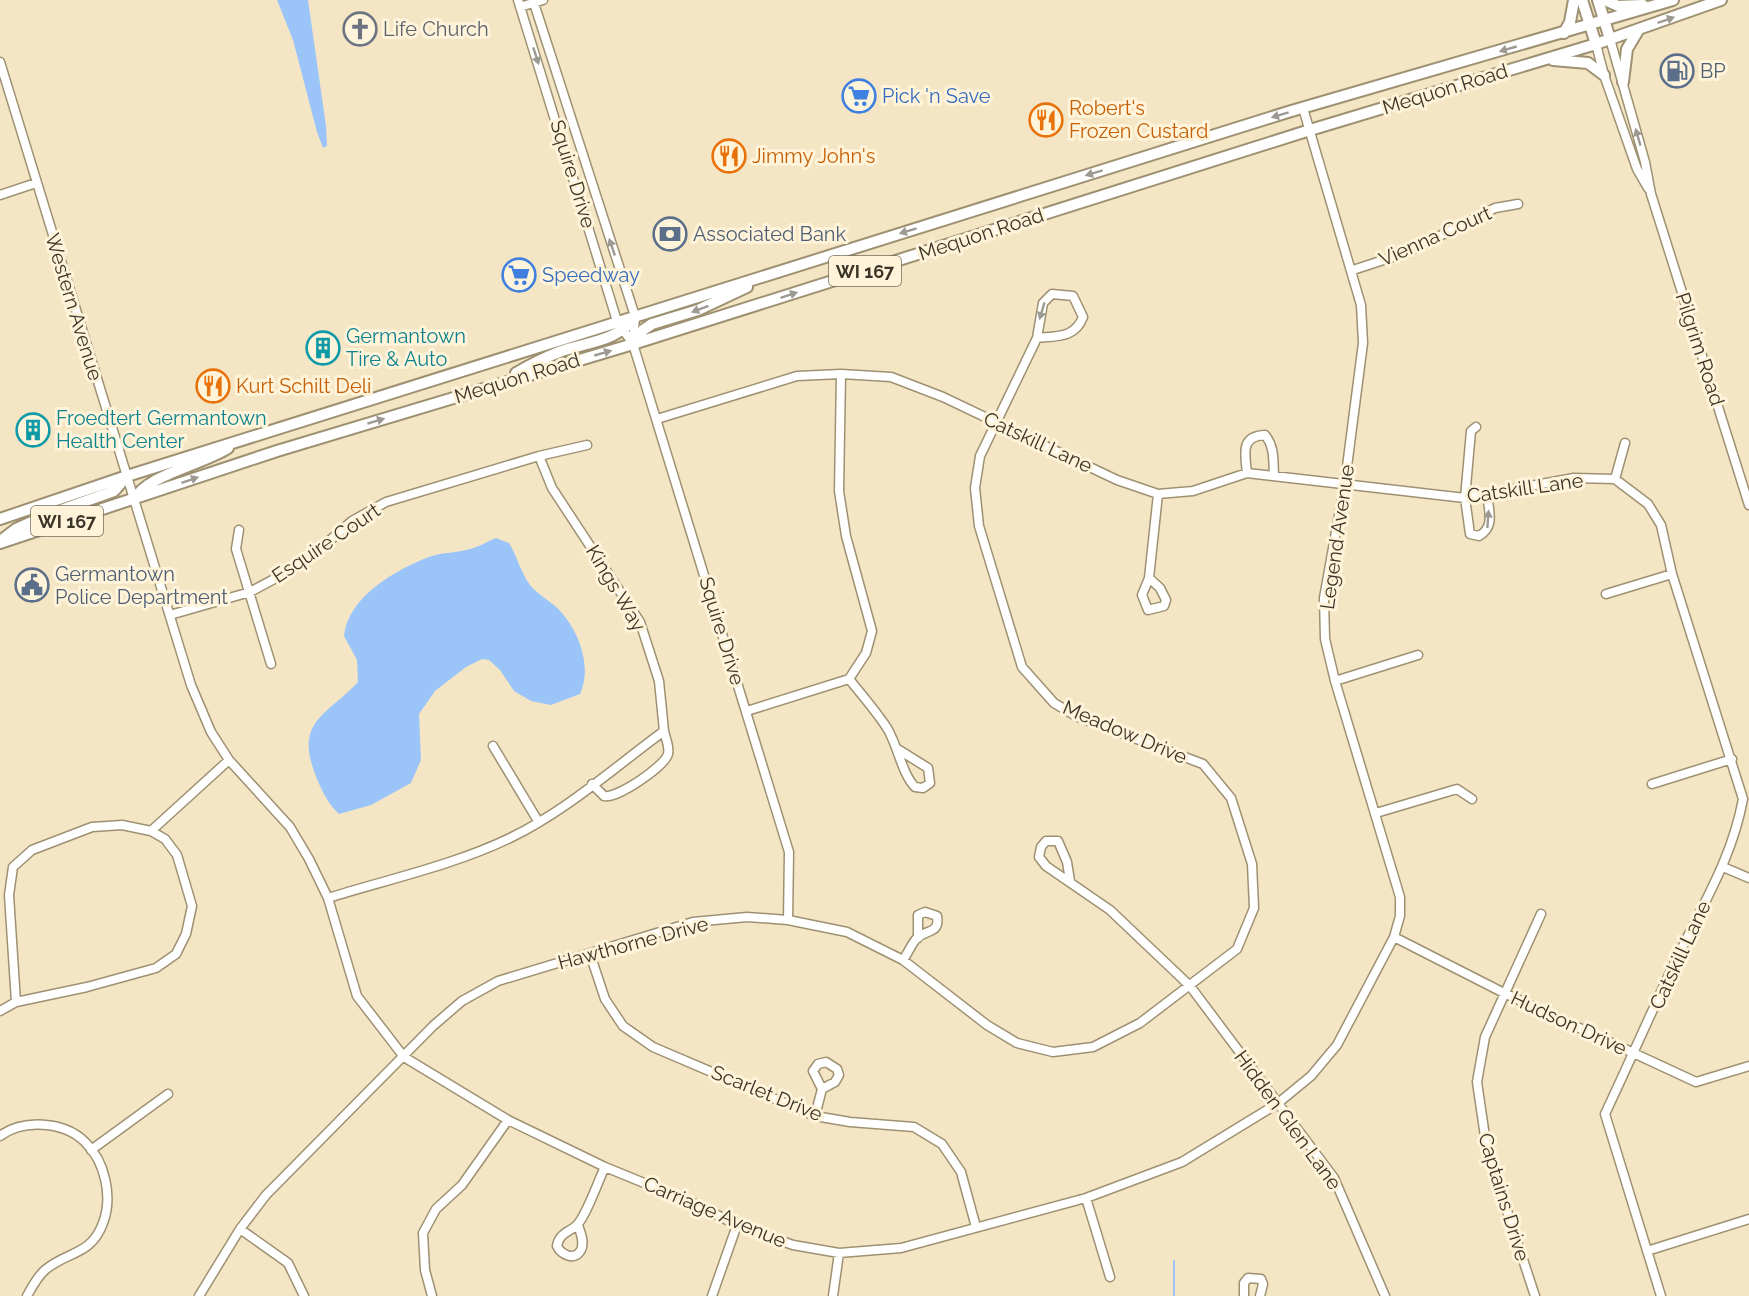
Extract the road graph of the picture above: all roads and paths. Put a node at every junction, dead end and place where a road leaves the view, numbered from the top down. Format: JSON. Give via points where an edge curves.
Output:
{"nodes":[{"id":1,"x":543,"y":0,"type":"edge"},
{"id":2,"x":1574,"y":0,"type":"edge"},
{"id":3,"x":1582,"y":0,"type":"edge"},
{"id":4,"x":1598,"y":0,"type":"edge"},
{"id":5,"x":1605,"y":0,"type":"edge"},
{"id":6,"x":1673,"y":0,"type":"edge"},
{"id":7,"x":1721,"y":0,"type":"edge"},
{"id":8,"x":533,"y":1,"type":"edge"},
{"id":9,"x":519,"y":3,"type":"edge"},
{"id":10,"x":1659,"y":4,"type":"junction"},
{"id":11,"x":1605,"y":21,"type":"junction"},
{"id":12,"x":1590,"y":25,"type":"junction"},
{"id":13,"x":1639,"y":29,"type":"junction"},
{"id":14,"x":1564,"y":33,"type":"junction"},
{"id":15,"x":1610,"y":39,"type":"junction"},
{"id":16,"x":1596,"y":44,"type":"junction"},
{"id":17,"x":1544,"y":59,"type":"junction"},
{"id":18,"x":0,"y":62,"type":"edge"},
{"id":19,"x":1604,"y":75,"type":"junction"},
{"id":20,"x":1623,"y":82,"type":"junction"},
{"id":21,"x":1303,"y":108,"type":"junction"},
{"id":22,"x":1310,"y":130,"type":"junction"},
{"id":23,"x":36,"y":183,"type":"junction"},
{"id":24,"x":1651,"y":194,"type":"junction"},
{"id":25,"x":0,"y":195,"type":"edge"},
{"id":26,"x":1518,"y":204,"type":"dead end"},
{"id":27,"x":1353,"y":270,"type":"junction"},
{"id":28,"x":771,"y":275,"type":"junction"},
{"id":29,"x":635,"y":316,"type":"junction"},
{"id":30,"x":620,"y":326,"type":"junction"},
{"id":31,"x":1037,"y":338,"type":"junction"},
{"id":32,"x":633,"y":344,"type":"junction"},
{"id":33,"x":841,"y":374,"type":"junction"},
{"id":34,"x":501,"y":382,"type":"junction"},
{"id":35,"x":657,"y":419,"type":"junction"},
{"id":36,"x":996,"y":422,"type":"junction"},
{"id":37,"x":1476,"y":427,"type":"dead end"},
{"id":38,"x":276,"y":429,"type":"junction"},
{"id":39,"x":241,"y":440,"type":"junction"},
{"id":40,"x":1624,"y":443,"type":"dead end"},
{"id":41,"x":587,"y":445,"type":"dead end"},
{"id":42,"x":283,"y":449,"type":"junction"},
{"id":43,"x":539,"y":456,"type":"junction"},
{"id":44,"x":1247,"y":472,"type":"junction"},
{"id":45,"x":1274,"y":475,"type":"junction"},
{"id":46,"x":127,"y":476,"type":"junction"},
{"id":47,"x":1615,"y":479,"type":"junction"},
{"id":48,"x":1345,"y":482,"type":"junction"},
{"id":49,"x":1158,"y":494,"type":"junction"},
{"id":50,"x":1487,"y":495,"type":"junction"},
{"id":51,"x":1465,"y":498,"type":"junction"},
{"id":52,"x":135,"y":499,"type":"junction"},
{"id":53,"x":1749,"y":505,"type":"edge"},
{"id":54,"x":0,"y":519,"type":"edge"},
{"id":55,"x":239,"y":531,"type":"dead end"},
{"id":56,"x":0,"y":542,"type":"edge"},
{"id":57,"x":1672,"y":574,"type":"junction"},
{"id":58,"x":1149,"y":578,"type":"dead end"},
{"id":59,"x":250,"y":592,"type":"junction"},
{"id":60,"x":1606,"y":594,"type":"dead end"},
{"id":61,"x":170,"y":615,"type":"junction"},
{"id":62,"x":1418,"y":655,"type":"dead end"},
{"id":63,"x":271,"y":664,"type":"dead end"},
{"id":64,"x":849,"y":679,"type":"junction"},
{"id":65,"x":1335,"y":681,"type":"junction"},
{"id":66,"x":747,"y":711,"type":"junction"},
{"id":67,"x":664,"y":730,"type":"junction"},
{"id":68,"x":493,"y":746,"type":"dead end"},
{"id":69,"x":899,"y":750,"type":"junction"},
{"id":70,"x":1732,"y":759,"type":"junction"},
{"id":71,"x":229,"y":760,"type":"junction"},
{"id":72,"x":592,"y":784,"type":"junction"},
{"id":73,"x":1652,"y":784,"type":"dead end"},
{"id":74,"x":1472,"y":799,"type":"dead end"},
{"id":75,"x":1376,"y":813,"type":"junction"},
{"id":76,"x":538,"y":821,"type":"junction"},
{"id":77,"x":151,"y":831,"type":"junction"},
{"id":78,"x":1723,"y":867,"type":"junction"},
{"id":79,"x":1749,"y":878,"type":"edge"},
{"id":80,"x":1070,"y":881,"type":"junction"},
{"id":81,"x":328,"y":898,"type":"junction"},
{"id":82,"x":1541,"y":914,"type":"dead end"},
{"id":83,"x":788,"y":920,"type":"junction"},
{"id":84,"x":1394,"y":937,"type":"junction"},
{"id":85,"x":918,"y":938,"type":"dead end"},
{"id":86,"x":590,"y":954,"type":"junction"},
{"id":87,"x":903,"y":960,"type":"junction"},
{"id":88,"x":1190,"y":986,"type":"junction"},
{"id":89,"x":1504,"y":993,"type":"junction"},
{"id":90,"x":16,"y":1002,"type":"junction"},
{"id":91,"x":0,"y":1011,"type":"edge"},
{"id":92,"x":1633,"y":1053,"type":"junction"},
{"id":93,"x":404,"y":1057,"type":"junction"},
{"id":94,"x":1749,"y":1066,"type":"edge"},
{"id":95,"x":822,"y":1089,"type":"dead end"},
{"id":96,"x":168,"y":1094,"type":"dead end"},
{"id":97,"x":1277,"y":1104,"type":"junction"},
{"id":98,"x":814,"y":1116,"type":"junction"},
{"id":99,"x":508,"y":1120,"type":"junction"},
{"id":100,"x":0,"y":1136,"type":"edge"},
{"id":101,"x":91,"y":1150,"type":"junction"},
{"id":102,"x":605,"y":1167,"type":"junction"},
{"id":103,"x":1086,"y":1198,"type":"junction"},
{"id":104,"x":1749,"y":1219,"type":"edge"},
{"id":105,"x":578,"y":1225,"type":"dead end"},
{"id":106,"x":737,"y":1225,"type":"junction"},
{"id":107,"x":976,"y":1227,"type":"junction"},
{"id":108,"x":240,"y":1229,"type":"junction"},
{"id":109,"x":1647,"y":1251,"type":"junction"},
{"id":110,"x":839,"y":1253,"type":"junction"},
{"id":111,"x":1110,"y":1277,"type":"dead end"},
{"id":112,"x":27,"y":1296,"type":"edge"},
{"id":113,"x":199,"y":1296,"type":"edge"},
{"id":114,"x":304,"y":1296,"type":"edge"},
{"id":115,"x":432,"y":1296,"type":"edge"},
{"id":116,"x":712,"y":1296,"type":"edge"},
{"id":117,"x":833,"y":1296,"type":"edge"},
{"id":118,"x":1244,"y":1296,"type":"edge"},
{"id":119,"x":1260,"y":1296,"type":"edge"},
{"id":120,"x":1385,"y":1296,"type":"edge"},
{"id":121,"x":1535,"y":1296,"type":"edge"},
{"id":122,"x":1660,"y":1296,"type":"edge"}],
"edges":[{"from":1,"to":8,"type":"street"},
{"from":2,"to":14,"type":"main road"},
{"from":3,"to":12,"type":"main road","name":"Pilgrim Road"},
{"from":4,"to":11,"type":"main road","name":"Pilgrim Road"},
{"from":5,"to":10,"type":"main road","via":[[1618,6]]},
{"from":6,"to":10,"type":"main road","name":"Mequon Road"},
{"from":13,"to":7,"type":"main road","name":"Mequon Road","one_way":true},
{"from":8,"to":9,"type":"street"},
{"from":29,"to":8,"type":"street","name":"Squire Drive","one_way":true},
{"from":9,"to":30,"type":"street","name":"Squire Drive","one_way":true},
{"from":10,"to":11,"type":"main road","name":"Mequon Road","number":"WI 167"},
{"from":11,"to":12,"type":"main road","name":"Mequon Road","number":"WI 167"},
{"from":11,"to":15,"type":"main road","name":"Pilgrim Road"},
{"from":12,"to":14,"type":"main road","name":"Mequon Road","number":"WI 167"},
{"from":12,"to":16,"type":"main road","name":"Pilgrim Road"},
{"from":13,"to":15,"type":"main road","name":"Mequon Road"},
{"from":13,"to":20,"type":"main road","via":[[1628,49]]},
{"from":14,"to":21,"type":"main road","name":"Mequon Road","number":"WI 167","one_way":true},
{"from":15,"to":16,"type":"main road","name":"Mequon Road"},
{"from":15,"to":20,"type":"street","name":"Pilgrim Road"},
{"from":16,"to":17,"type":"main road","name":"Mequon Road","number":"WI 167"},
{"from":16,"to":19,"type":"street","name":"Pilgrim Road"},
{"from":17,"to":19,"type":"main road","via":[[1585,62]]},
{"from":17,"to":22,"type":"main road","name":"Mequon Road","number":"WI 167"},
{"from":18,"to":23,"type":"street","name":"Western Avenue"},
{"from":19,"to":24,"type":"street","name":"Pilgrim Road","via":[[1637,169]]},
{"from":24,"to":20,"type":"street","name":"Pilgrim Road","one_way":true},
{"from":21,"to":22,"type":"street","name":"Legend Avenue"},
{"from":21,"to":28,"type":"main road","name":"Mequon Road","number":"WI 167","one_way":true},
{"from":22,"to":27,"type":"street","name":"Legend Avenue"},
{"from":32,"to":22,"type":"main road","name":"Mequon Road","number":"WI 167","one_way":true},
{"from":23,"to":25,"type":"street"},
{"from":23,"to":46,"type":"street","name":"Western Avenue"},
{"from":24,"to":53,"type":"street","name":"Pilgrim Road"},
{"from":26,"to":27,"type":"street","name":"Vienna Court","via":[[1495,208],[1408,252]]},
{"from":27,"to":48,"type":"street","name":"Legend Avenue","via":[[1361,305],[1363,343]]},
{"from":28,"to":29,"type":"main road","name":"Mequon Road","number":"WI 167"},
{"from":28,"to":32,"type":"main road","one_way":true,"via":[[698,310],[652,324]]},
{"from":29,"to":30,"type":"main road"},
{"from":29,"to":32,"type":"street","name":"Squire Drive"},
{"from":30,"to":32,"type":"street","name":"Squire Drive"},
{"from":30,"to":34,"type":"main road","via":[[609,337],[560,352]]},
{"from":30,"to":38,"type":"main road","name":"Mequon Road","number":"WI 167"},
{"from":31,"to":31,"type":"street","name":"Meadow Drive","one_way":true,"via":[[1071,334],[1079,328],[1083,316],[1073,296],[1052,294],[1043,303]]},
{"from":31,"to":36,"type":"street","name":"Meadow Drive"},
{"from":34,"to":32,"type":"main road","name":"Mequon Road","number":"WI 167","one_way":true},
{"from":32,"to":35,"type":"street","name":"Squire Drive"},
{"from":33,"to":35,"type":"street","name":"Catskill Lane","via":[[797,376]]},
{"from":33,"to":36,"type":"street","name":"Catskill Lane","via":[[891,377]]},
{"from":33,"to":64,"type":"street","via":[[839,491],[846,536],[872,631],[866,653]]},
{"from":42,"to":34,"type":"main road","name":"Mequon Road","number":"WI 167","one_way":true},
{"from":35,"to":66,"type":"street","name":"Squire Drive"},
{"from":36,"to":49,"type":"street","name":"Catskill Lane","via":[[1117,480]]},
{"from":36,"to":88,"type":"street","name":"Meadow Drive","via":[[980,456],[975,488],[979,526],[1022,667],[1054,703],[1076,716],[1203,764],[1231,798],[1252,864],[1254,908],[1237,949]]},
{"from":37,"to":51,"type":"street","via":[[1471,431]]},
{"from":38,"to":39,"type":"main road","name":"Mequon Road","number":"WI 167"},
{"from":38,"to":42,"type":"main road"},
{"from":39,"to":46,"type":"main road","name":"Mequon Road","number":"WI 167"},
{"from":39,"to":52,"type":"main road","via":[[214,457],[151,481]]},
{"from":40,"to":47,"type":"street"},
{"from":41,"to":43,"type":"street","name":"Esquire Court"},
{"from":52,"to":42,"type":"main road","name":"Mequon Road","number":"WI 167","one_way":true},
{"from":43,"to":59,"type":"street","name":"Esquire Court","via":[[386,502],[352,521],[304,563]]},
{"from":43,"to":67,"type":"street","name":"Kings Way","via":[[552,488],[640,622],[659,681]]},
{"from":44,"to":45,"type":"street","name":"Catskill Lane"},
{"from":44,"to":45,"type":"street","via":[[1244,448],[1248,439],[1265,435],[1270,442]]},
{"from":44,"to":49,"type":"street","name":"Catskill Lane","via":[[1193,491]]},
{"from":45,"to":48,"type":"street","name":"Catskill Lane"},
{"from":46,"to":52,"type":"street","name":"Western Avenue"},
{"from":46,"to":54,"type":"main road","name":"Mequon Road","number":"WI 167"},
{"from":46,"to":56,"type":"main road","via":[[114,491],[46,515],[16,529]]},
{"from":47,"to":50,"type":"street","name":"Catskill Lane","via":[[1574,478]]},
{"from":47,"to":57,"type":"street","name":"Catskill Lane","via":[[1648,504],[1661,525]]},
{"from":48,"to":51,"type":"street","name":"Catskill Lane"},
{"from":48,"to":65,"type":"street","name":"Legend Avenue","via":[[1324,598],[1325,639]]},
{"from":49,"to":58,"type":"street"},
{"from":50,"to":51,"type":"street","name":"Catskill Lane"},
{"from":51,"to":50,"type":"street","one_way":true,"via":[[1470,534],[1479,536],[1490,524]]},
{"from":52,"to":56,"type":"main road","name":"Mequon Road","number":"WI 167"},
{"from":52,"to":61,"type":"street","name":"Western Avenue"},
{"from":55,"to":59,"type":"street","via":[[236,549]]},
{"from":57,"to":60,"type":"street"},
{"from":57,"to":70,"type":"street","name":"Catskill Lane"},
{"from":59,"to":61,"type":"street","name":"Esquire Court"},
{"from":59,"to":63,"type":"street"},
{"from":61,"to":71,"type":"street","name":"Western Avenue","via":[[203,713]]},
{"from":62,"to":65,"type":"street"},
{"from":64,"to":66,"type":"street"},
{"from":64,"to":69,"type":"street"},
{"from":65,"to":75,"type":"street","name":"Legend Avenue"},
{"from":66,"to":83,"type":"street","name":"Squire Drive","via":[[789,852]]},
{"from":67,"to":72,"type":"street"},
{"from":67,"to":72,"type":"street","name":"Kings Way","via":[[668,748],[664,761],[619,795],[604,796]]},
{"from":68,"to":76,"type":"street"},
{"from":69,"to":69,"type":"street","via":[[915,788],[930,783],[928,768]]},
{"from":70,"to":73,"type":"street"},
{"from":70,"to":78,"type":"street","name":"Catskill Lane","via":[[1743,799],[1736,834]]},
{"from":71,"to":77,"type":"street"},
{"from":71,"to":81,"type":"street","name":"Western Avenue","via":[[290,827]]},
{"from":72,"to":76,"type":"street"},
{"from":74,"to":75,"type":"street","via":[[1457,789]]},
{"from":75,"to":84,"type":"street","name":"Legend Avenue","via":[[1400,897]]},
{"from":76,"to":81,"type":"street","via":[[483,850]]},
{"from":77,"to":90,"type":"street","via":[[122,825],[92,827],[32,850],[13,867],[9,895]]},
{"from":77,"to":90,"type":"street","via":[[165,839],[177,855],[192,906],[186,934],[176,954],[156,968]]},
{"from":78,"to":79,"type":"street"},
{"from":78,"to":92,"type":"street","name":"Catskill Lane"},
{"from":80,"to":80,"type":"street","name":"Hidden Glen Lane","via":[[1059,841],[1046,841],[1039,857]]},
{"from":80,"to":88,"type":"street","name":"Hidden Glen Lane","via":[[1110,910]]},
{"from":81,"to":93,"type":"street","name":"Western Avenue","via":[[357,996]]},
{"from":82,"to":89,"type":"street","name":"Captains Drive"},
{"from":83,"to":86,"type":"street","name":"Hawthorne Drive","via":[[747,917],[693,922]]},
{"from":83,"to":87,"type":"street","name":"Hawthorne Drive","via":[[847,932]]},
{"from":84,"to":89,"type":"street","name":"Hudson Drive"},
{"from":84,"to":97,"type":"street","name":"Legend Avenue","via":[[1337,1045],[1311,1076]]},
{"from":85,"to":87,"type":"street"},
{"from":86,"to":93,"type":"street","name":"Hawthorne Drive","via":[[498,981],[462,1001]]},
{"from":86,"to":98,"type":"street","name":"Scarlet Drive","via":[[605,999],[623,1026],[653,1047]]},
{"from":87,"to":88,"type":"street","name":"Hawthorne Drive","via":[[987,1025],[1017,1043],[1053,1052],[1093,1047],[1140,1023]]},
{"from":88,"to":97,"type":"street","name":"Hidden Glen Lane"},
{"from":89,"to":92,"type":"street","name":"Hudson Drive"},
{"from":89,"to":121,"type":"street","name":"Captains Drive","via":[[1485,1037],[1477,1082],[1487,1150]]},
{"from":90,"to":91,"type":"street"},
{"from":92,"to":94,"type":"street","name":"Hudson Drive","via":[[1696,1082]]},
{"from":92,"to":109,"type":"street","name":"Catskill Lane","via":[[1605,1114]]},
{"from":93,"to":99,"type":"street","name":"Carriage Avenue"},
{"from":93,"to":108,"type":"street","name":"Hawthorne Drive","via":[[266,1195]]},
{"from":95,"to":98,"type":"street"},
{"from":96,"to":101,"type":"street"},
{"from":97,"to":103,"type":"street","name":"Carriage Avenue","via":[[1182,1162]]},
{"from":97,"to":120,"type":"street","name":"Hidden Glen Lane","via":[[1335,1178]]},
{"from":98,"to":107,"type":"street","name":"Scarlet Drive","via":[[914,1127],[942,1144],[961,1172]]},
{"from":99,"to":102,"type":"street","name":"Carriage Avenue"},
{"from":99,"to":115,"type":"street","via":[[462,1185],[436,1209],[423,1233],[425,1270]]},
{"from":100,"to":101,"type":"street","via":[[19,1126],[39,1124],[62,1129],[85,1141]]},
{"from":101,"to":112,"type":"street","via":[[105,1180],[104,1222],[94,1240],[80,1252],[46,1268]]},
{"from":102,"to":105,"type":"street"},
{"from":102,"to":106,"type":"street","name":"Carriage Avenue"},
{"from":103,"to":107,"type":"street","name":"Carriage Avenue"},
{"from":103,"to":111,"type":"street"},
{"from":104,"to":109,"type":"street"},
{"from":106,"to":110,"type":"street","name":"Carriage Avenue","via":[[793,1245]]},
{"from":106,"to":116,"type":"street"},
{"from":107,"to":110,"type":"street","name":"Carriage Avenue","via":[[901,1248]]},
{"from":108,"to":113,"type":"street","name":"Hawthorne Drive"},
{"from":108,"to":114,"type":"street","via":[[288,1263]]},
{"from":109,"to":122,"type":"street","name":"Catskill Lane"},
{"from":110,"to":117,"type":"street"},
{"from":118,"to":119,"type":"street","via":[[1244,1283],[1253,1277],[1263,1284]]}]}
